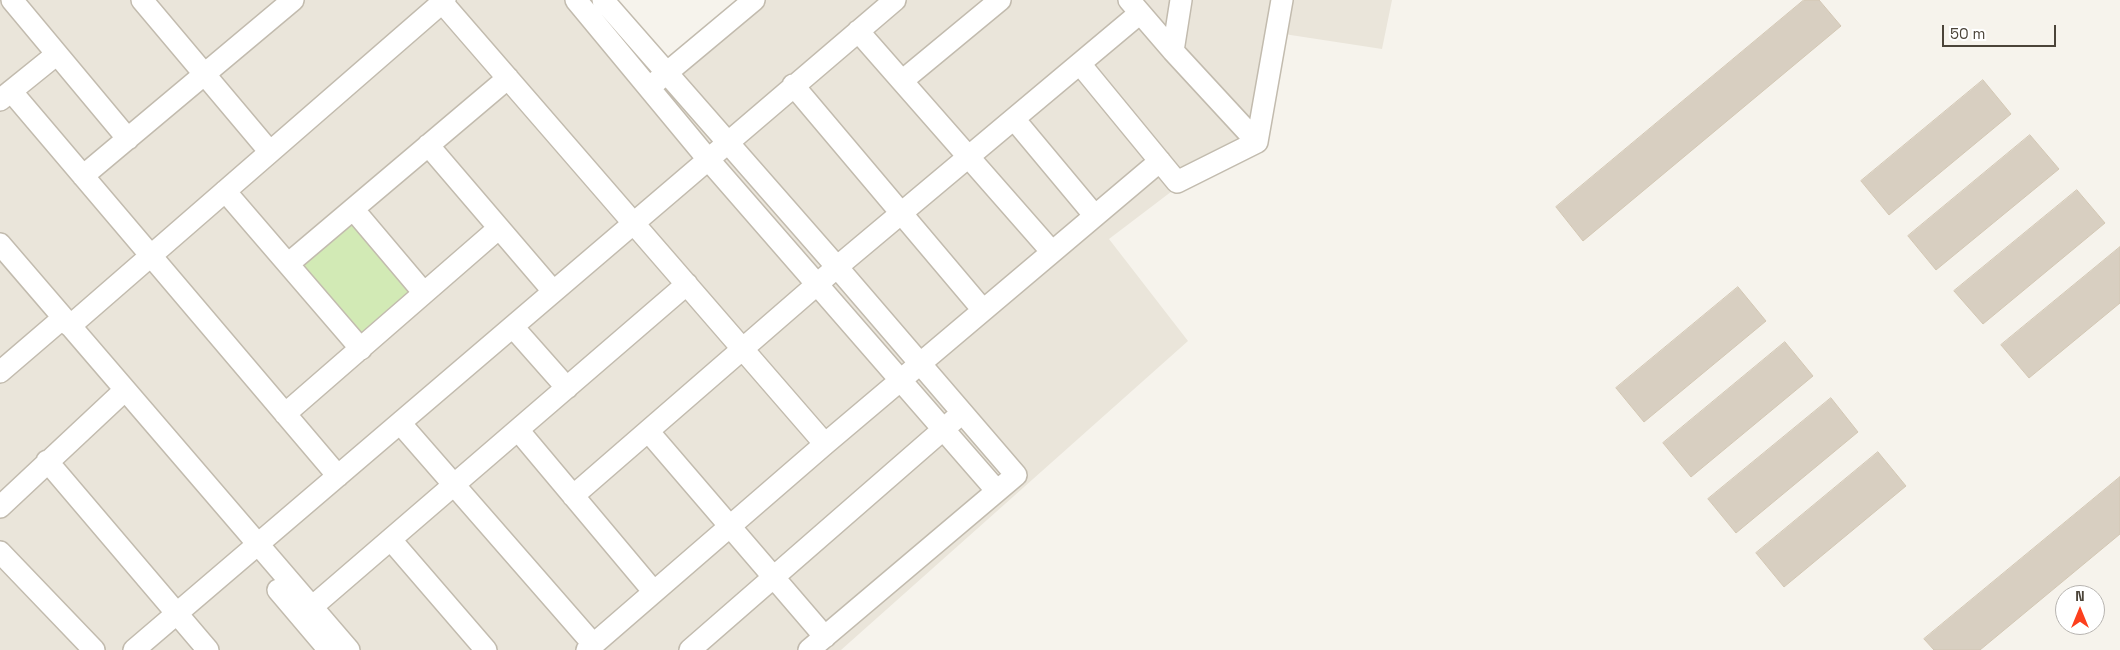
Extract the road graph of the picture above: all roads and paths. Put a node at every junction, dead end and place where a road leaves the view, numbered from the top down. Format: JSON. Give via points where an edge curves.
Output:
{"nodes":[{"id":1,"x":12,"y":0,"type":"edge"},
{"id":2,"x":142,"y":0,"type":"edge"},
{"id":3,"x":576,"y":0,"type":"edge"},
{"id":4,"x":603,"y":0,"type":"edge"},
{"id":5,"x":754,"y":0,"type":"edge"},
{"id":6,"x":895,"y":0,"type":"edge"},
{"id":7,"x":1000,"y":0,"type":"edge"},
{"id":8,"x":1181,"y":0,"type":"edge"},
{"id":9,"x":1282,"y":0,"type":"edge"},
{"id":10,"x":442,"y":1,"type":"edge"},
{"id":11,"x":282,"y":3,"type":"edge"},
{"id":12,"x":1135,"y":6,"type":"edge"},
{"id":13,"x":858,"y":31,"type":"junction"},
{"id":14,"x":1173,"y":51,"type":"junction"},
{"id":15,"x":57,"y":54,"type":"junction"},
{"id":16,"x":1080,"y":64,"type":"junction"},
{"id":17,"x":668,"y":73,"type":"junction"},
{"id":18,"x":205,"y":74,"type":"junction"},
{"id":19,"x":508,"y":78,"type":"junction"},
{"id":20,"x":902,"y":81,"type":"junction"},
{"id":21,"x":794,"y":86,"type":"junction"},
{"id":22,"x":649,"y":88,"type":"junction"},
{"id":23,"x":6,"y":96,"type":"edge"},
{"id":24,"x":1014,"y":119,"type":"junction"},
{"id":25,"x":128,"y":139,"type":"junction"},
{"id":26,"x":727,"y":142,"type":"junction"},
{"id":27,"x":1257,"y":142,"type":"junction"},
{"id":28,"x":428,"y":145,"type":"junction"},
{"id":29,"x":270,"y":152,"type":"junction"},
{"id":30,"x":969,"y":157,"type":"junction"},
{"id":31,"x":708,"y":158,"type":"junction"},
{"id":32,"x":1160,"y":161,"type":"junction"},
{"id":33,"x":83,"y":176,"type":"junction"},
{"id":34,"x":225,"y":191,"type":"junction"},
{"id":35,"x":353,"y":209,"type":"junction"},
{"id":36,"x":902,"y":214,"type":"junction"},
{"id":37,"x":1095,"y":216,"type":"junction"},
{"id":38,"x":633,"y":222,"type":"junction"},
{"id":39,"x":499,"y":228,"type":"junction"},
{"id":40,"x":0,"y":244,"type":"edge"},
{"id":41,"x":1052,"y":252,"type":"junction"},
{"id":42,"x":151,"y":256,"type":"junction"},
{"id":43,"x":288,"y":264,"type":"junction"},
{"id":44,"x":0,"y":265,"type":"edge"},
{"id":45,"x":838,"y":268,"type":"junction"},
{"id":46,"x":687,"y":284,"type":"junction"},
{"id":47,"x":818,"y":284,"type":"junction"},
{"id":48,"x":553,"y":291,"type":"junction"},
{"id":49,"x":424,"y":294,"type":"junction"},
{"id":50,"x":983,"y":310,"type":"junction"},
{"id":51,"x":62,"y":323,"type":"junction"},
{"id":52,"x":514,"y":326,"type":"junction"},
{"id":53,"x":360,"y":349,"type":"junction"},
{"id":54,"x":743,"y":349,"type":"junction"},
{"id":55,"x":920,"y":363,"type":"junction"},
{"id":56,"x":0,"y":372,"type":"edge"},
{"id":57,"x":900,"y":381,"type":"junction"},
{"id":58,"x":567,"y":388,"type":"junction"},
{"id":59,"x":120,"y":394,"type":"junction"},
{"id":60,"x":962,"y":412,"type":"junction"},
{"id":61,"x":285,"y":414,"type":"junction"},
{"id":62,"x":400,"y":423,"type":"junction"},
{"id":63,"x":944,"y":428,"type":"junction"},
{"id":64,"x":518,"y":430,"type":"junction"},
{"id":65,"x":648,"y":431,"type":"junction"},
{"id":66,"x":825,"y":444,"type":"junction"},
{"id":67,"x":47,"y":462,"type":"junction"},
{"id":68,"x":338,"y":476,"type":"junction"},
{"id":69,"x":454,"y":485,"type":"junction"},
{"id":70,"x":998,"y":491,"type":"junction"},
{"id":71,"x":573,"y":496,"type":"junction"},
{"id":72,"x":0,"y":507,"type":"edge"},
{"id":73,"x":730,"y":527,"type":"junction"},
{"id":74,"x":391,"y":540,"type":"junction"},
{"id":75,"x":252,"y":548,"type":"junction"},
{"id":76,"x":0,"y":552,"type":"edge"},
{"id":77,"x":773,"y":577,"type":"junction"},
{"id":78,"x":654,"y":592,"type":"junction"},
{"id":79,"x":312,"y":607,"type":"junction"},
{"id":80,"x":176,"y":614,"type":"junction"},
{"id":81,"x":817,"y":643,"type":"edge"},
{"id":82,"x":590,"y":647,"type":"edge"},
{"id":83,"x":94,"y":650,"type":"edge"},
{"id":84,"x":134,"y":650,"type":"edge"},
{"id":85,"x":208,"y":650,"type":"edge"},
{"id":86,"x":329,"y":650,"type":"edge"},
{"id":87,"x":349,"y":650,"type":"edge"},
{"id":88,"x":486,"y":650,"type":"edge"},
{"id":89,"x":690,"y":650,"type":"edge"}],
"edges":[{"from":1,"to":15,"type":"street"},
{"from":2,"to":18,"type":"street"},
{"from":3,"to":22,"type":"street"},
{"from":4,"to":17,"type":"street"},
{"from":5,"to":17,"type":"street"},
{"from":6,"to":13,"type":"street"},
{"from":7,"to":20,"type":"street"},
{"from":8,"to":14,"type":"street"},
{"from":9,"to":27,"type":"street"},
{"from":10,"to":19,"type":"street"},
{"from":10,"to":29,"type":"street"},
{"from":11,"to":18,"type":"street"},
{"from":12,"to":14,"type":"street"},
{"from":12,"to":16,"type":"street"},
{"from":13,"to":20,"type":"street"},
{"from":13,"to":21,"type":"street"},
{"from":14,"to":27,"type":"street"},
{"from":15,"to":23,"type":"street"},
{"from":15,"to":25,"type":"street"},
{"from":16,"to":24,"type":"street"},
{"from":16,"to":32,"type":"street"},
{"from":17,"to":22,"type":"street"},
{"from":17,"to":26,"type":"street"},
{"from":18,"to":25,"type":"street"},
{"from":18,"to":29,"type":"street"},
{"from":19,"to":28,"type":"street"},
{"from":19,"to":38,"type":"street"},
{"from":20,"to":30,"type":"street"},
{"from":21,"to":26,"type":"street"},
{"from":21,"to":36,"type":"street"},
{"from":22,"to":31,"type":"street"},
{"from":23,"to":33,"type":"street"},
{"from":24,"to":30,"type":"street"},
{"from":24,"to":37,"type":"street"},
{"from":25,"to":33,"type":"street"},
{"from":26,"to":31,"type":"street"},
{"from":26,"to":45,"type":"street"},
{"from":27,"to":32,"type":"street","via":[[1177,182]]},
{"from":28,"to":35,"type":"street"},
{"from":28,"to":39,"type":"street"},
{"from":29,"to":34,"type":"street"},
{"from":30,"to":36,"type":"street"},
{"from":30,"to":41,"type":"street"},
{"from":31,"to":38,"type":"street"},
{"from":31,"to":47,"type":"street"},
{"from":32,"to":37,"type":"street"},
{"from":33,"to":42,"type":"street"},
{"from":34,"to":42,"type":"street"},
{"from":34,"to":43,"type":"street"},
{"from":35,"to":43,"type":"street"},
{"from":35,"to":49,"type":"street"},
{"from":36,"to":45,"type":"street"},
{"from":36,"to":50,"type":"street"},
{"from":37,"to":41,"type":"street"},
{"from":38,"to":46,"type":"street"},
{"from":38,"to":48,"type":"street"},
{"from":39,"to":48,"type":"street"},
{"from":39,"to":49,"type":"street"},
{"from":40,"to":51,"type":"street"},
{"from":41,"to":50,"type":"street"},
{"from":42,"to":51,"type":"street"},
{"from":42,"to":61,"type":"street"},
{"from":43,"to":53,"type":"street"},
{"from":44,"to":51,"type":"street"},
{"from":45,"to":47,"type":"street"},
{"from":45,"to":55,"type":"street"},
{"from":46,"to":54,"type":"street"},
{"from":46,"to":58,"type":"street"},
{"from":47,"to":54,"type":"street"},
{"from":47,"to":57,"type":"street"},
{"from":48,"to":52,"type":"street"},
{"from":49,"to":53,"type":"street"},
{"from":50,"to":55,"type":"street"},
{"from":51,"to":56,"type":"street"},
{"from":51,"to":59,"type":"street"},
{"from":52,"to":58,"type":"street"},
{"from":52,"to":62,"type":"street"},
{"from":53,"to":61,"type":"street"},
{"from":54,"to":65,"type":"street"},
{"from":54,"to":66,"type":"street"},
{"from":55,"to":57,"type":"street"},
{"from":55,"to":60,"type":"street"},
{"from":57,"to":63,"type":"street"},
{"from":57,"to":66,"type":"street"},
{"from":58,"to":64,"type":"street"},
{"from":59,"to":67,"type":"street"},
{"from":59,"to":75,"type":"street"},
{"from":60,"to":63,"type":"street"},
{"from":60,"to":70,"type":"street","via":[[1016,475]]},
{"from":61,"to":68,"type":"street"},
{"from":62,"to":68,"type":"street"},
{"from":62,"to":69,"type":"street"},
{"from":63,"to":70,"type":"street"},
{"from":63,"to":77,"type":"street"},
{"from":64,"to":69,"type":"street"},
{"from":64,"to":71,"type":"street"},
{"from":65,"to":71,"type":"street"},
{"from":65,"to":73,"type":"street"},
{"from":66,"to":73,"type":"street"},
{"from":67,"to":72,"type":"street"},
{"from":67,"to":80,"type":"street"},
{"from":68,"to":75,"type":"street"},
{"from":69,"to":74,"type":"street"},
{"from":69,"to":82,"type":"street"},
{"from":70,"to":81,"type":"street"},
{"from":71,"to":78,"type":"street"},
{"from":73,"to":77,"type":"street"},
{"from":73,"to":78,"type":"street"},
{"from":74,"to":79,"type":"street"},
{"from":74,"to":88,"type":"street"},
{"from":75,"to":79,"type":"street"},
{"from":75,"to":80,"type":"street"},
{"from":75,"to":86,"type":"street"},
{"from":76,"to":83,"type":"street"},
{"from":77,"to":81,"type":"street"},
{"from":77,"to":89,"type":"street"},
{"from":78,"to":82,"type":"street"},
{"from":79,"to":87,"type":"street"},
{"from":80,"to":84,"type":"street"},
{"from":80,"to":85,"type":"street"}]}
